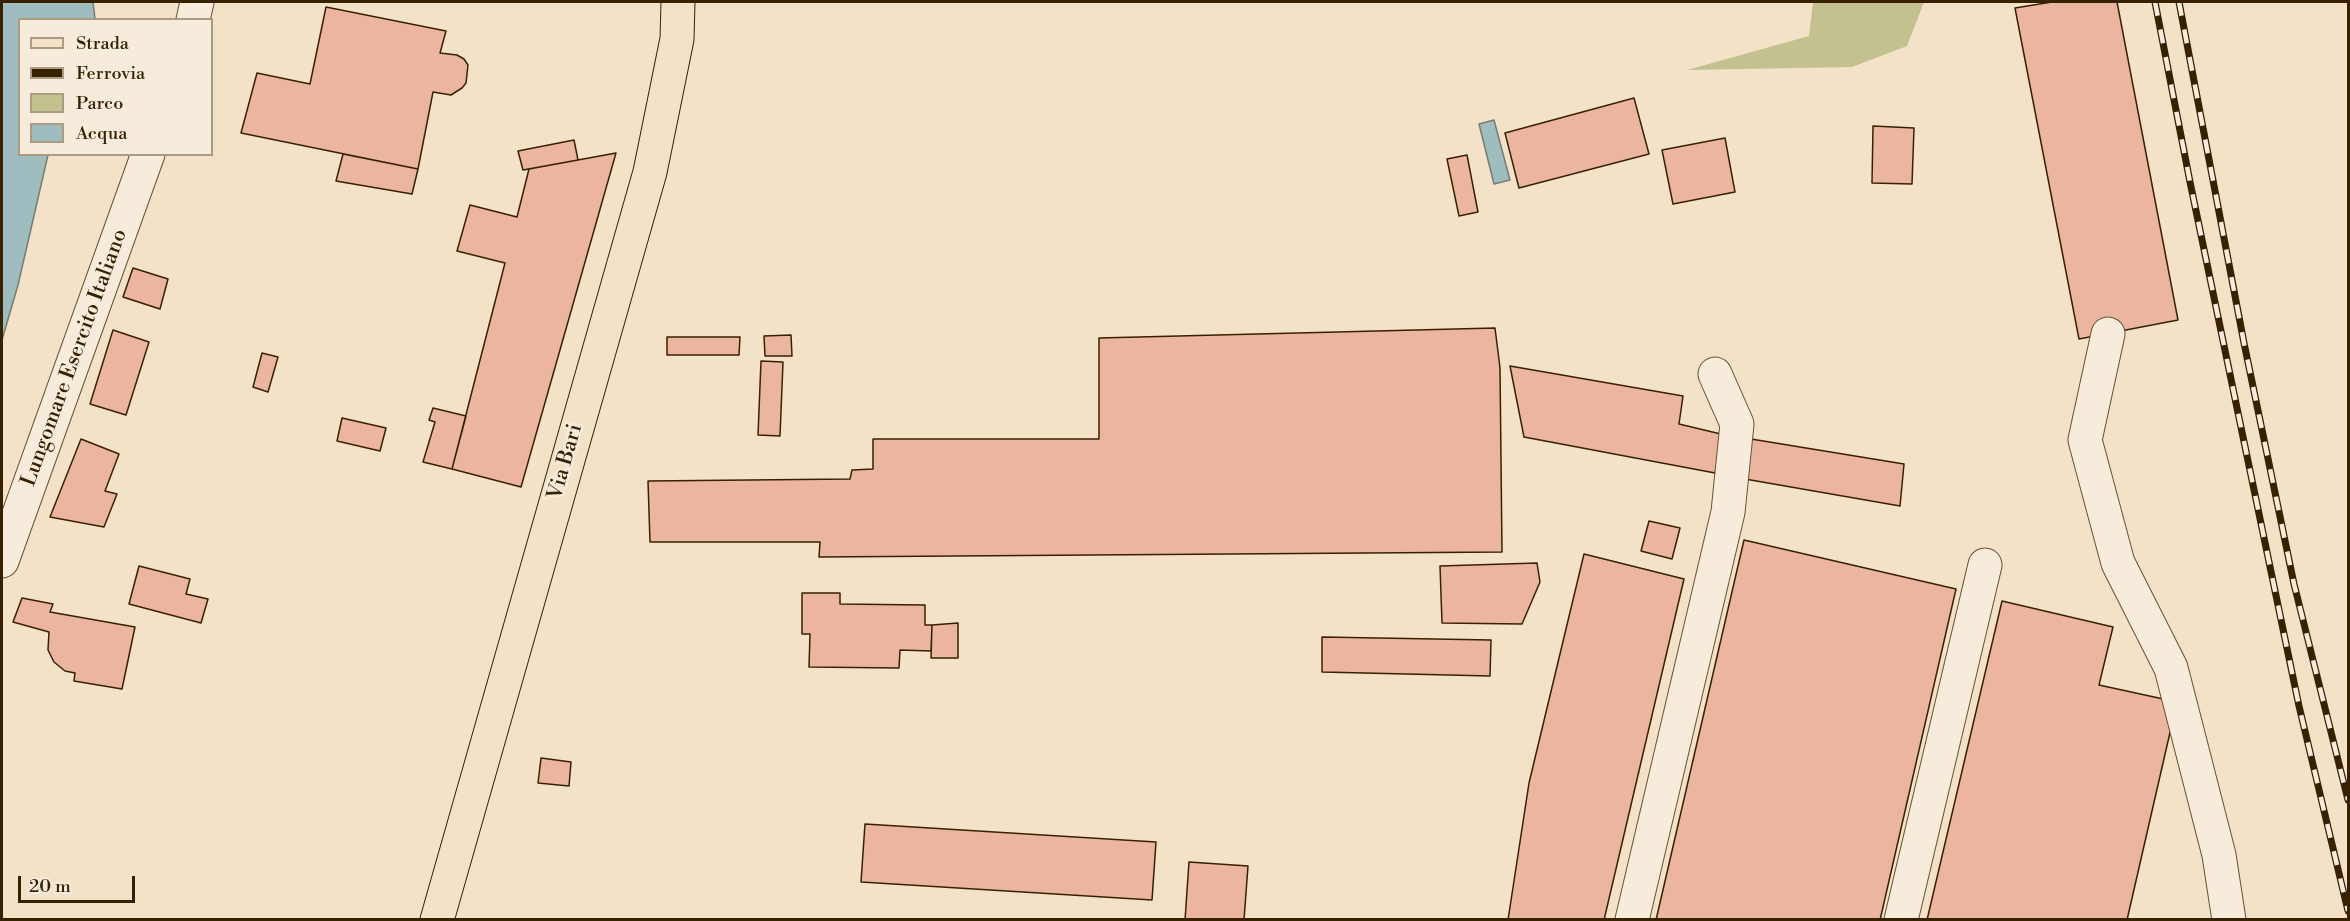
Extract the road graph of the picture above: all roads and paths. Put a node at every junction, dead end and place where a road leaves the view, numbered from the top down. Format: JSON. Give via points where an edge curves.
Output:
{"nodes":[{"id":1,"x":197,"y":2,"type":"edge"},
{"id":2,"x":678,"y":2,"type":"edge"},
{"id":3,"x":193,"y":18,"type":"edge"},
{"id":4,"x":147,"y":156,"type":"edge"},
{"id":5,"x":2108,"y":334,"type":"dead end"},
{"id":6,"x":1715,"y":374,"type":"dead end"},
{"id":7,"x":2,"y":561,"type":"edge"},
{"id":8,"x":1985,"y":565,"type":"dead end"},
{"id":9,"x":437,"y":920,"type":"edge"},
{"id":10,"x":1632,"y":920,"type":"edge"},
{"id":11,"x":1901,"y":920,"type":"edge"},
{"id":12,"x":2229,"y":920,"type":"edge"}],
"edges":[{"from":1,"to":3,"type":"street"},
{"from":2,"to":9,"type":"main road","name":"Via Bari","via":[[677,39],[650,172]]},
{"from":4,"to":7,"type":"street","name":"Lungomare Esercito Italiano"},
{"from":5,"to":12,"type":"street","via":[[2085,440],[2118,563],[2171,668],[2219,855]]},
{"from":6,"to":10,"type":"street","via":[[1737,424],[1728,512]]},
{"from":8,"to":11,"type":"street"}]}
